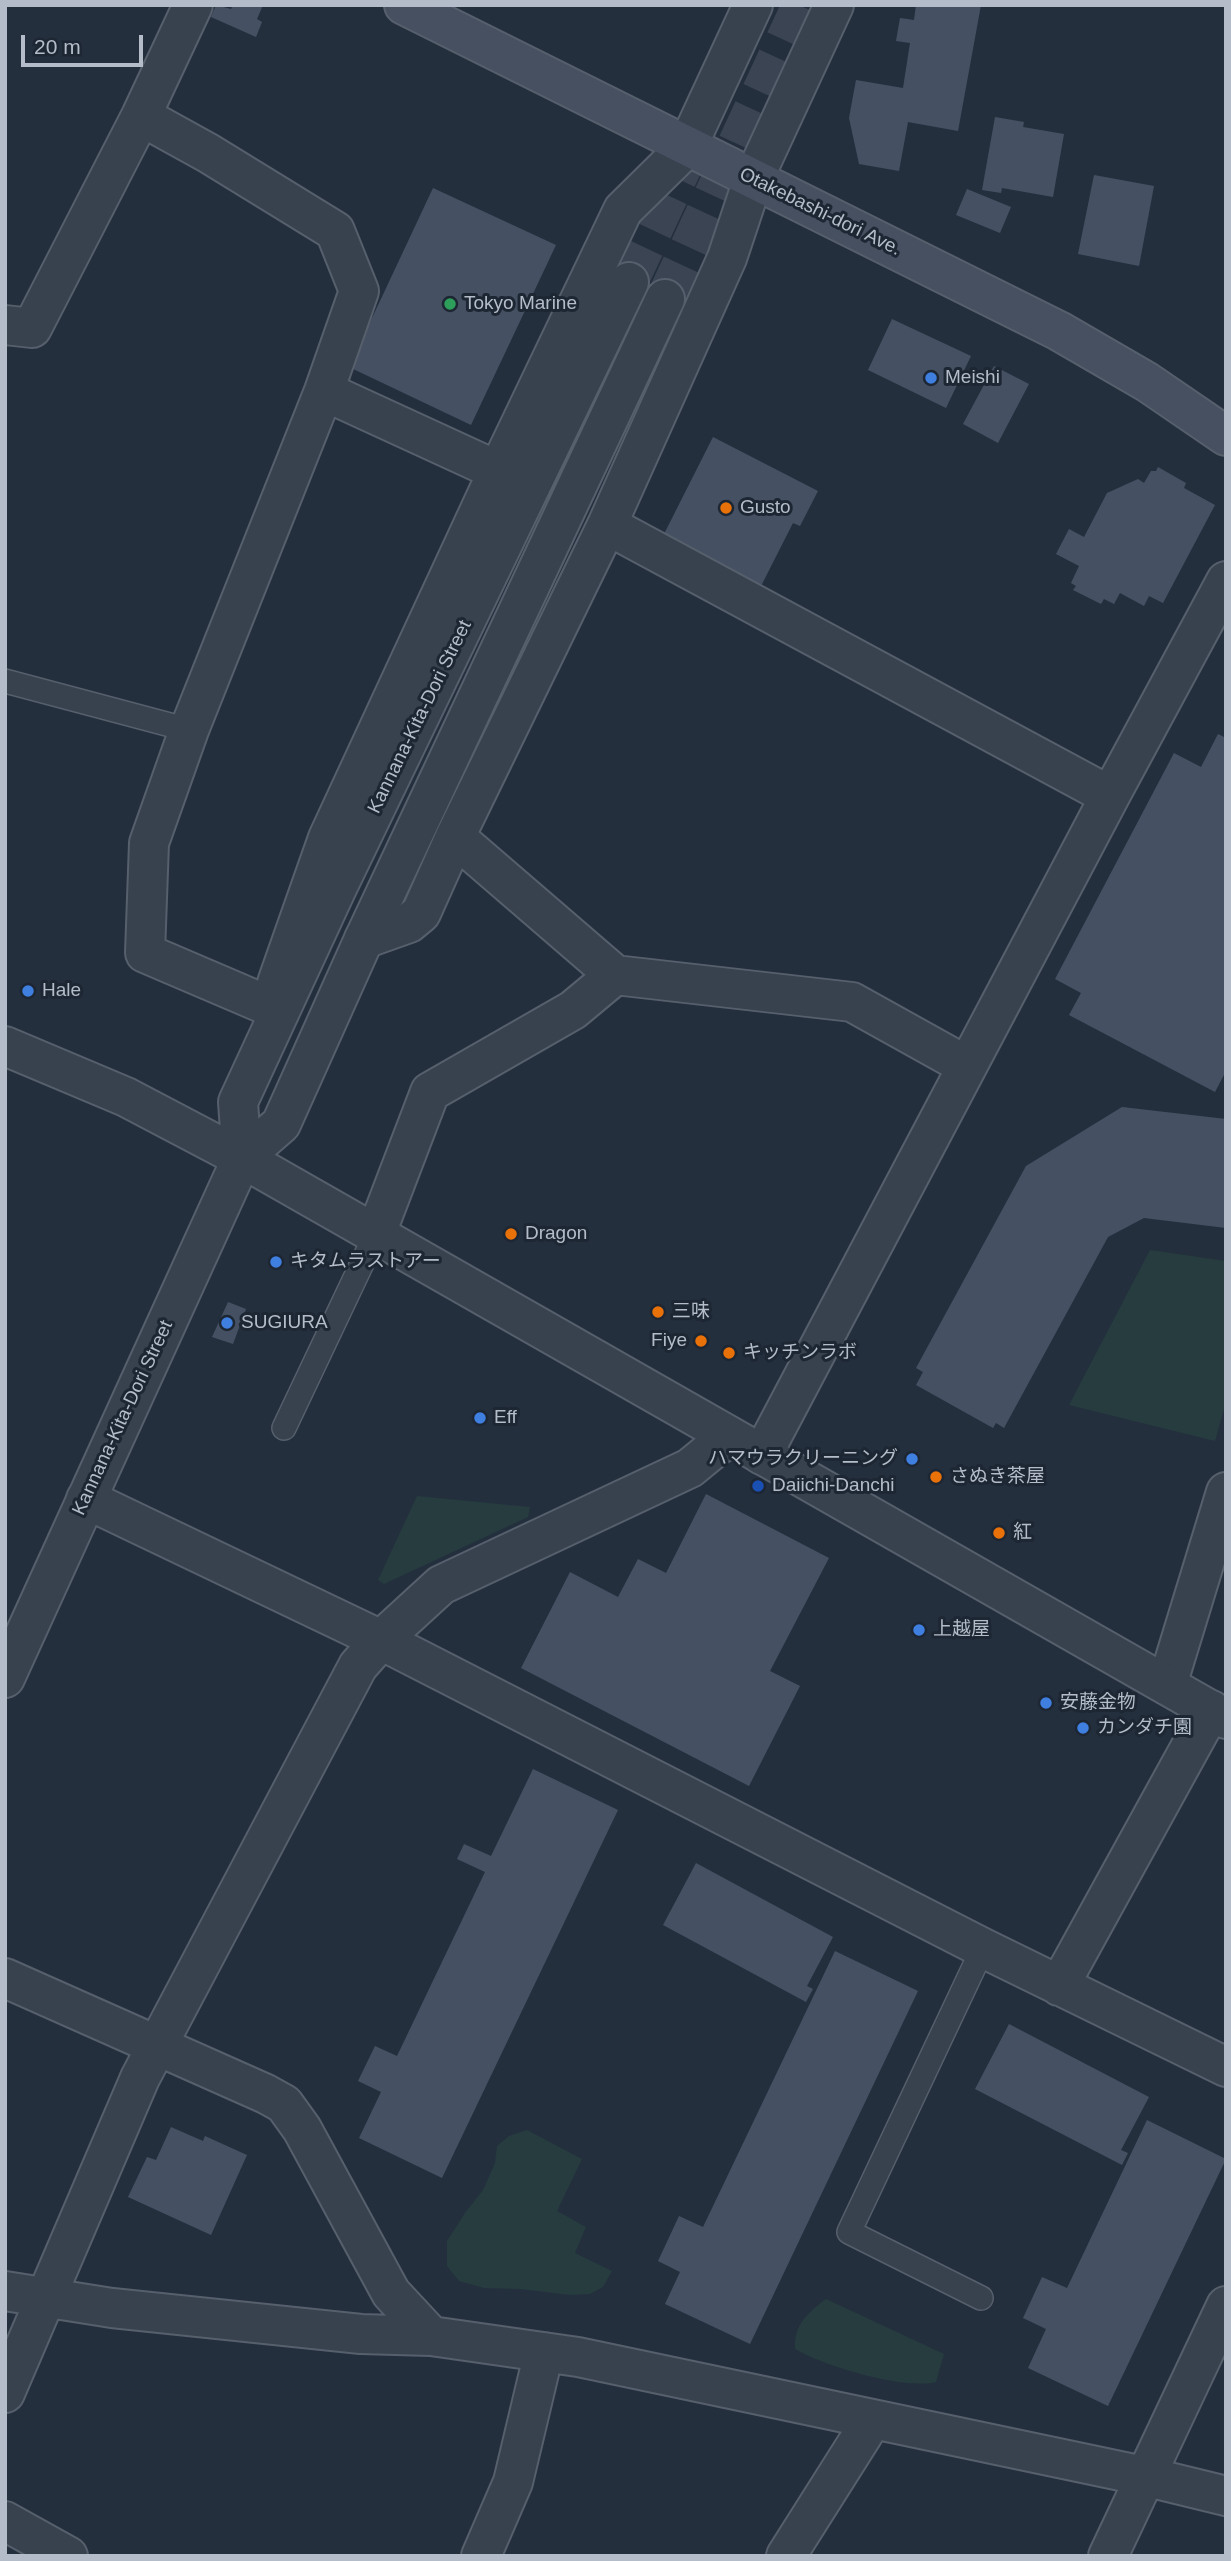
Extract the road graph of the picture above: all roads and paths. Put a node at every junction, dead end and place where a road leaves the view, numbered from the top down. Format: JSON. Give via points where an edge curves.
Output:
{"nodes":[{"id":1,"x":193,"y":5,"type":"edge"},
{"id":2,"x":404,"y":5,"type":"edge"},
{"id":3,"x":752,"y":5,"type":"edge"},
{"id":4,"x":834,"y":5,"type":"edge"},
{"id":5,"x":141,"y":116,"type":"junction"},
{"id":6,"x":687,"y":147,"type":"junction"},
{"id":7,"x":753,"y":180,"type":"junction"},
{"id":8,"x":629,"y":282,"type":"tunnel mouth"},
{"id":9,"x":665,"y":299,"type":"tunnel mouth"},
{"id":10,"x":5,"y":324,"type":"edge"},
{"id":11,"x":324,"y":391,"type":"junction"},
{"id":12,"x":1226,"y":436,"type":"edge"},
{"id":13,"x":498,"y":471,"type":"junction"},
{"id":14,"x":607,"y":525,"type":"junction"},
{"id":15,"x":1226,"y":581,"type":"edge"},
{"id":16,"x":5,"y":681,"type":"edge"},
{"id":17,"x":189,"y":730,"type":"junction"},
{"id":18,"x":1110,"y":796,"type":"junction"},
{"id":19,"x":455,"y":837,"type":"junction"},
{"id":20,"x":364,"y":939,"type":"junction"},
{"id":21,"x":615,"y":975,"type":"junction"},
{"id":22,"x":270,"y":1019,"type":"junction"},
{"id":23,"x":5,"y":1046,"type":"edge"},
{"id":24,"x":967,"y":1066,"type":"junction"},
{"id":25,"x":242,"y":1158,"type":"junction"},
{"id":26,"x":375,"y":1236,"type":"junction"},
{"id":27,"x":284,"y":1428,"type":"dead end"},
{"id":28,"x":729,"y":1436,"type":"junction"},
{"id":29,"x":762,"y":1455,"type":"junction"},
{"id":30,"x":1226,"y":1492,"type":"edge"},
{"id":31,"x":86,"y":1499,"type":"junction"},
{"id":32,"x":381,"y":1640,"type":"junction"},
{"id":33,"x":5,"y":1678,"type":"edge"},
{"id":34,"x":1167,"y":1685,"type":"junction"},
{"id":35,"x":1219,"y":1714,"type":"edge"},
{"id":36,"x":983,"y":1948,"type":"junction"},
{"id":37,"x":5,"y":1978,"type":"edge"},
{"id":38,"x":1059,"y":1986,"type":"junction"},
{"id":39,"x":156,"y":2045,"type":"junction"},
{"id":40,"x":1226,"y":2067,"type":"edge"},
{"id":41,"x":5,"y":2291,"type":"edge"},
{"id":42,"x":46,"y":2298,"type":"junction"},
{"id":43,"x":981,"y":2298,"type":"dead end"},
{"id":44,"x":1226,"y":2306,"type":"edge"},
{"id":45,"x":431,"y":2336,"type":"junction"},
{"id":46,"x":544,"y":2352,"type":"junction"},
{"id":47,"x":5,"y":2393,"type":"edge"},
{"id":48,"x":873,"y":2420,"type":"junction"},
{"id":49,"x":1144,"y":2476,"type":"junction"},
{"id":50,"x":1226,"y":2496,"type":"edge"},
{"id":51,"x":5,"y":2521,"type":"edge"},
{"id":52,"x":68,"y":2556,"type":"edge"},
{"id":53,"x":481,"y":2556,"type":"edge"},
{"id":54,"x":786,"y":2556,"type":"edge"},
{"id":55,"x":1108,"y":2556,"type":"edge"}],
"edges":[{"from":1,"to":5,"type":"street"},
{"from":2,"to":6,"type":"main road","name":"Otakebashi-dori Ave."},
{"from":3,"to":6,"type":"street"},
{"from":4,"to":7,"type":"street"},
{"from":5,"to":10,"type":"street","via":[[32,328]]},
{"from":5,"to":11,"type":"street","via":[[335,231],[359,291]]},
{"from":6,"to":7,"type":"main road","name":"Otakebashi-dori Ave."},
{"from":6,"to":13,"type":"street","via":[[623,210]]},
{"from":7,"to":12,"type":"main road","name":"Otakebashi-dori Ave.","via":[[1059,331],[1147,382]]},
{"from":7,"to":14,"type":"street","via":[[727,258]]},
{"from":8,"to":22,"type":"street","name":"Kannana-Kita-Dori Street"},
{"from":9,"to":20,"type":"street","name":"Kannana-Kita-Dori Street"},
{"from":11,"to":13,"type":"street"},
{"from":11,"to":17,"type":"street"},
{"from":13,"to":22,"type":"street","via":[[328,838]]},
{"from":14,"to":18,"type":"street"},
{"from":14,"to":19,"type":"street"},
{"from":15,"to":18,"type":"street"},
{"from":16,"to":17,"type":"lane"},
{"from":17,"to":22,"type":"street","via":[[149,843],[145,953]]},
{"from":18,"to":24,"type":"street"},
{"from":19,"to":20,"type":"street","via":[[421,913],[410,923]]},
{"from":19,"to":21,"type":"street"},
{"from":20,"to":25,"type":"street","name":"Kannana-Kita-Dori Street","via":[[281,1124]]},
{"from":21,"to":24,"type":"street","via":[[852,1002]]},
{"from":21,"to":26,"type":"street","via":[[573,1010],[430,1092]]},
{"from":22,"to":25,"type":"street","name":"Kannana-Kita-Dori Street","via":[[238,1102]]},
{"from":23,"to":25,"type":"street","via":[[126,1097]]},
{"from":24,"to":29,"type":"street"},
{"from":25,"to":26,"type":"street"},
{"from":25,"to":31,"type":"street","name":"Kannana-Kita-Dori Street"},
{"from":26,"to":27,"type":"lane"},
{"from":26,"to":28,"type":"street"},
{"from":28,"to":29,"type":"street"},
{"from":28,"to":32,"type":"street","via":[[690,1468],[441,1585]]},
{"from":29,"to":34,"type":"street"},
{"from":30,"to":34,"type":"street"},
{"from":31,"to":32,"type":"street"},
{"from":31,"to":33,"type":"street","name":"Kannana-Kita-Dori Street"},
{"from":32,"to":36,"type":"street"},
{"from":32,"to":39,"type":"street","via":[[358,1666]]},
{"from":34,"to":35,"type":"street"},
{"from":35,"to":38,"type":"street"},
{"from":36,"to":38,"type":"street"},
{"from":36,"to":43,"type":"lane","via":[[849,2232]]},
{"from":37,"to":39,"type":"street"},
{"from":38,"to":40,"type":"street"},
{"from":39,"to":42,"type":"street"},
{"from":39,"to":45,"type":"street","via":[[284,2104],[391,2293]]},
{"from":41,"to":42,"type":"street"},
{"from":42,"to":45,"type":"street","via":[[361,2334]]},
{"from":42,"to":47,"type":"street"},
{"from":44,"to":49,"type":"street"},
{"from":45,"to":46,"type":"street"},
{"from":46,"to":48,"type":"street"},
{"from":46,"to":53,"type":"street","via":[[513,2482]]},
{"from":48,"to":49,"type":"street"},
{"from":48,"to":54,"type":"street"},
{"from":49,"to":50,"type":"street"},
{"from":49,"to":55,"type":"street"},
{"from":51,"to":52,"type":"street"}]}
